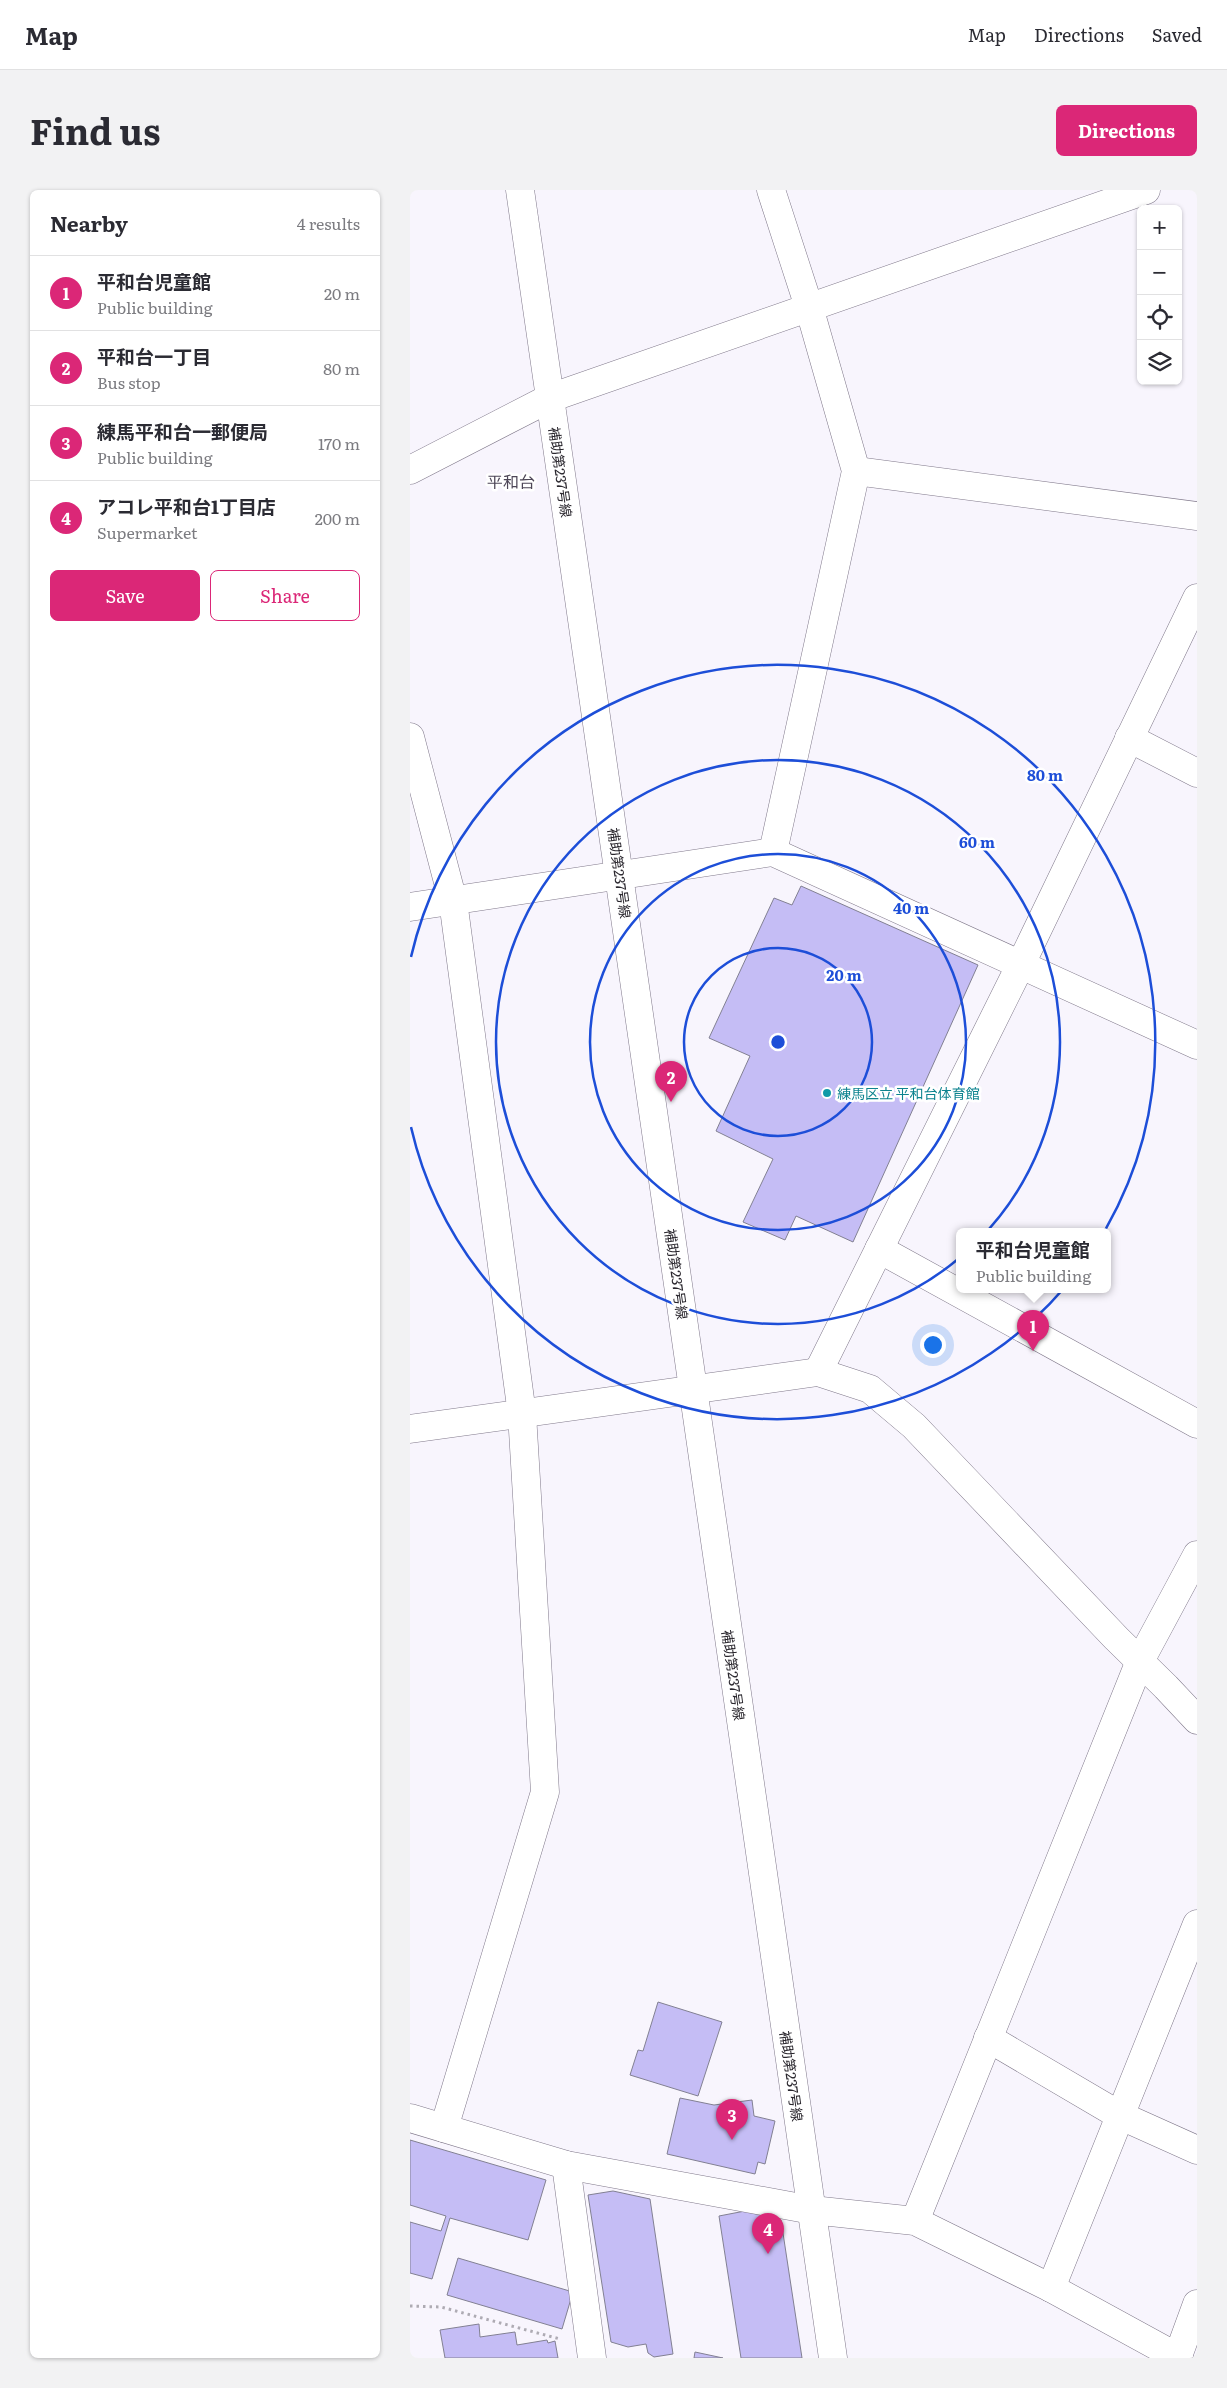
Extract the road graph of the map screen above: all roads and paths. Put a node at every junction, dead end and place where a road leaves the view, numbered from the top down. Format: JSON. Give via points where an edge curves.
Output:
{"nodes":[{"id":1,"x":520,"y":190,"type":"edge"},
{"id":2,"x":771,"y":190,"type":"edge"},
{"id":3,"x":1146,"y":190,"type":"edge"},
{"id":4,"x":809,"y":307,"type":"junction"},
{"id":5,"x":550,"y":398,"type":"junction"},
{"id":6,"x":410,"y":470,"type":"edge"},
{"id":7,"x":856,"y":471,"type":"junction"},
{"id":8,"x":1197,"y":516,"type":"edge"},
{"id":9,"x":1197,"y":598,"type":"edge"},
{"id":10,"x":410,"y":737,"type":"edge"},
{"id":11,"x":1129,"y":738,"type":"junction"},
{"id":12,"x":1197,"y":773,"type":"edge"},
{"id":13,"x":772,"y":852,"type":"junction"},
{"id":14,"x":620,"y":874,"type":"junction"},
{"id":15,"x":453,"y":900,"type":"junction"},
{"id":16,"x":410,"y":906,"type":"edge"},
{"id":17,"x":1020,"y":966,"type":"junction"},
{"id":18,"x":1197,"y":1045,"type":"edge"},
{"id":19,"x":879,"y":1248,"type":"junction"},
{"id":20,"x":956,"y":1291,"type":"edge"},
{"id":21,"x":960,"y":1293,"type":"edge"},
{"id":22,"x":818,"y":1372,"type":"junction"},
{"id":23,"x":693,"y":1390,"type":"junction"},
{"id":24,"x":522,"y":1414,"type":"junction"},
{"id":25,"x":1197,"y":1424,"type":"edge"},
{"id":26,"x":410,"y":1429,"type":"edge"},
{"id":27,"x":1197,"y":1555,"type":"edge"},
{"id":28,"x":1140,"y":1661,"type":"junction"},
{"id":29,"x":1197,"y":1720,"type":"edge"},
{"id":30,"x":1197,"y":1924,"type":"edge"},
{"id":31,"x":988,"y":2038,"type":"junction"},
{"id":32,"x":1119,"y":2115,"type":"junction"},
{"id":33,"x":410,"y":2118,"type":"edge"},
{"id":34,"x":444,"y":2128,"type":"junction"},
{"id":35,"x":1197,"y":2150,"type":"edge"},
{"id":36,"x":566,"y":2165,"type":"junction"},
{"id":37,"x":812,"y":2210,"type":"junction"},
{"id":38,"x":915,"y":2221,"type":"junction"},
{"id":39,"x":1051,"y":2288,"type":"junction"},
{"id":40,"x":1197,"y":2304,"type":"edge"},
{"id":41,"x":410,"y":2306,"type":"edge"},
{"id":42,"x":591,"y":2350,"type":"edge"},
{"id":43,"x":1178,"y":2357,"type":"edge"},
{"id":44,"x":833,"y":2358,"type":"edge"}],
"edges":[{"from":1,"to":5,"type":"street","name":"補助第237号線"},
{"from":2,"to":4,"type":"street"},
{"from":3,"to":4,"type":"street"},
{"from":4,"to":5,"type":"street"},
{"from":4,"to":7,"type":"street"},
{"from":5,"to":6,"type":"street"},
{"from":5,"to":14,"type":"street","name":"補助第237号線"},
{"from":7,"to":8,"type":"street"},
{"from":7,"to":13,"type":"street"},
{"from":9,"to":11,"type":"street"},
{"from":10,"to":15,"type":"street"},
{"from":11,"to":12,"type":"street"},
{"from":11,"to":17,"type":"street"},
{"from":13,"to":14,"type":"street"},
{"from":13,"to":17,"type":"street"},
{"from":14,"to":15,"type":"street"},
{"from":14,"to":23,"type":"street","name":"補助第237号線"},
{"from":15,"to":16,"type":"street"},
{"from":15,"to":24,"type":"street"},
{"from":17,"to":18,"type":"street"},
{"from":17,"to":19,"type":"street"},
{"from":19,"to":20,"type":"street"},
{"from":19,"to":22,"type":"street"},
{"from":21,"to":25,"type":"street"},
{"from":22,"to":23,"type":"street"},
{"from":22,"to":28,"type":"street","via":[[870,1389],[914,1426]]},
{"from":23,"to":24,"type":"street"},
{"from":23,"to":37,"type":"street","name":"補助第237号線"},
{"from":24,"to":26,"type":"street"},
{"from":24,"to":34,"type":"street","via":[[545,1792]]},
{"from":27,"to":28,"type":"street"},
{"from":28,"to":29,"type":"street"},
{"from":28,"to":31,"type":"street"},
{"from":30,"to":32,"type":"street"},
{"from":31,"to":32,"type":"street"},
{"from":31,"to":38,"type":"street"},
{"from":32,"to":35,"type":"street"},
{"from":32,"to":39,"type":"street"},
{"from":33,"to":34,"type":"street"},
{"from":34,"to":36,"type":"street"},
{"from":36,"to":37,"type":"street"},
{"from":36,"to":42,"type":"street"},
{"from":37,"to":38,"type":"street"},
{"from":37,"to":44,"type":"street","name":"補助第237号線"},
{"from":38,"to":39,"type":"street"},
{"from":39,"to":43,"type":"street"},
{"from":40,"to":43,"type":"street"},
{"from":41,"to":42,"type":"path","via":[[441,2307],[574,2342]]}]}
